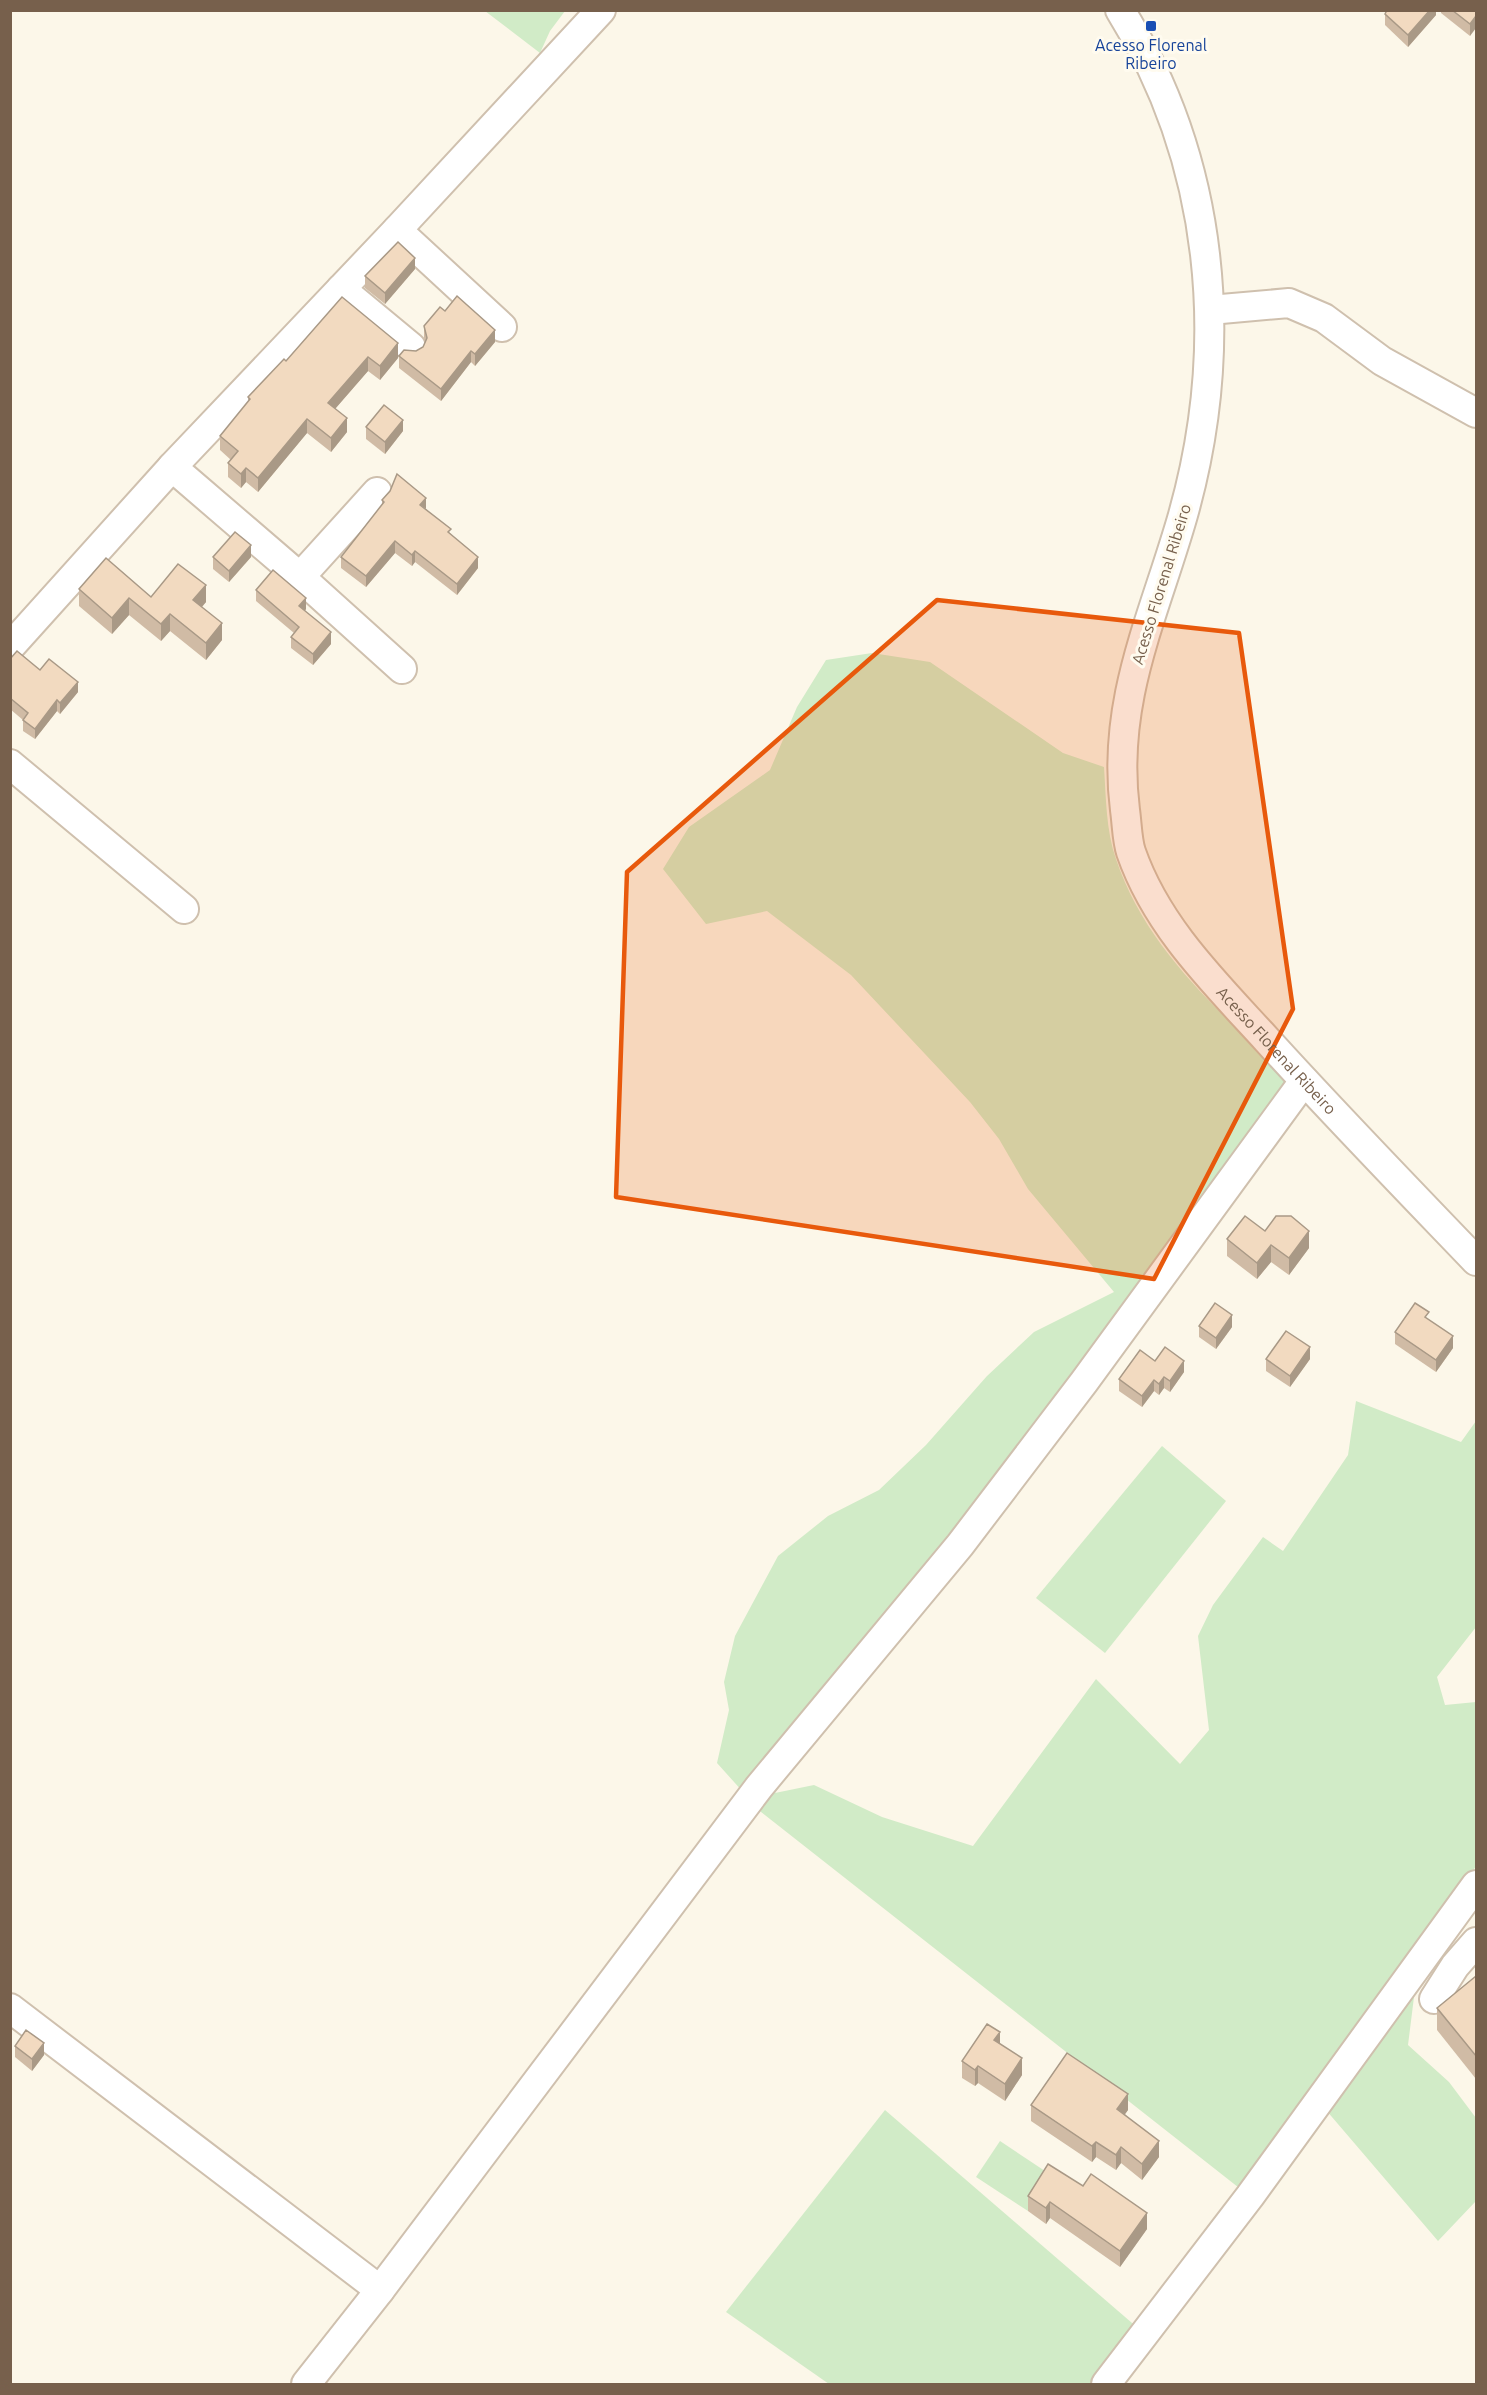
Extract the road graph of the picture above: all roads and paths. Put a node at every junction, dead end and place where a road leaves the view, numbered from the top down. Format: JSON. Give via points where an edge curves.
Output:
{"nodes":[{"id":1,"x":601,"y":10,"type":"edge"},
{"id":2,"x":1120,"y":10,"type":"edge"},
{"id":3,"x":397,"y":231,"type":"junction"},
{"id":4,"x":341,"y":289,"type":"junction"},
{"id":5,"x":1210,"y":310,"type":"junction"},
{"id":6,"x":502,"y":327,"type":"dead end"},
{"id":7,"x":411,"y":347,"type":"dead end"},
{"id":8,"x":1476,"y":413,"type":"edge"},
{"id":9,"x":172,"y":467,"type":"junction"},
{"id":10,"x":377,"y":492,"type":"dead end"},
{"id":11,"x":300,"y":577,"type":"junction"},
{"id":12,"x":10,"y":647,"type":"edge"},
{"id":13,"x":402,"y":669,"type":"dead end"},
{"id":14,"x":10,"y":764,"type":"edge"},
{"id":15,"x":184,"y":909,"type":"dead end"},
{"id":16,"x":1304,"y":1081,"type":"junction"},
{"id":17,"x":1476,"y":1261,"type":"edge"},
{"id":18,"x":1476,"y":1885,"type":"edge"},
{"id":19,"x":1476,"y":1942,"type":"edge"},
{"id":20,"x":1434,"y":1999,"type":"dead end"},
{"id":21,"x":10,"y":2008,"type":"edge"},
{"id":22,"x":380,"y":2290,"type":"junction"},
{"id":23,"x":306,"y":2385,"type":"edge"},
{"id":24,"x":1106,"y":2385,"type":"edge"}],
"edges":[{"from":1,"to":3,"type":"street"},
{"from":2,"to":5,"type":"street","name":"Acesso Florenal Ribeiro","via":[[1170,106],[1184,152],[1206,251]]},
{"from":3,"to":4,"type":"street"},
{"from":3,"to":6,"type":"street"},
{"from":4,"to":7,"type":"street"},
{"from":4,"to":9,"type":"street"},
{"from":5,"to":8,"type":"street","via":[[1289,303],[1324,318],[1382,361]]},
{"from":5,"to":16,"type":"street","name":"Acesso Florenal Ribeiro","via":[[1204,411],[1184,513],[1140,645],[1127,707],[1120,763],[1126,818],[1130,850],[1176,938]]},
{"from":9,"to":11,"type":"street"},
{"from":9,"to":12,"type":"street"},
{"from":10,"to":11,"type":"street"},
{"from":11,"to":13,"type":"street"},
{"from":14,"to":15,"type":"street"},
{"from":16,"to":17,"type":"street","name":"Acesso Florenal Ribeiro"},
{"from":16,"to":22,"type":"street","via":[[967,1536],[759,1787]]},
{"from":18,"to":24,"type":"street","via":[[1250,2196]]},
{"from":19,"to":20,"type":"street"},
{"from":21,"to":22,"type":"street"},
{"from":22,"to":23,"type":"street"}]}
